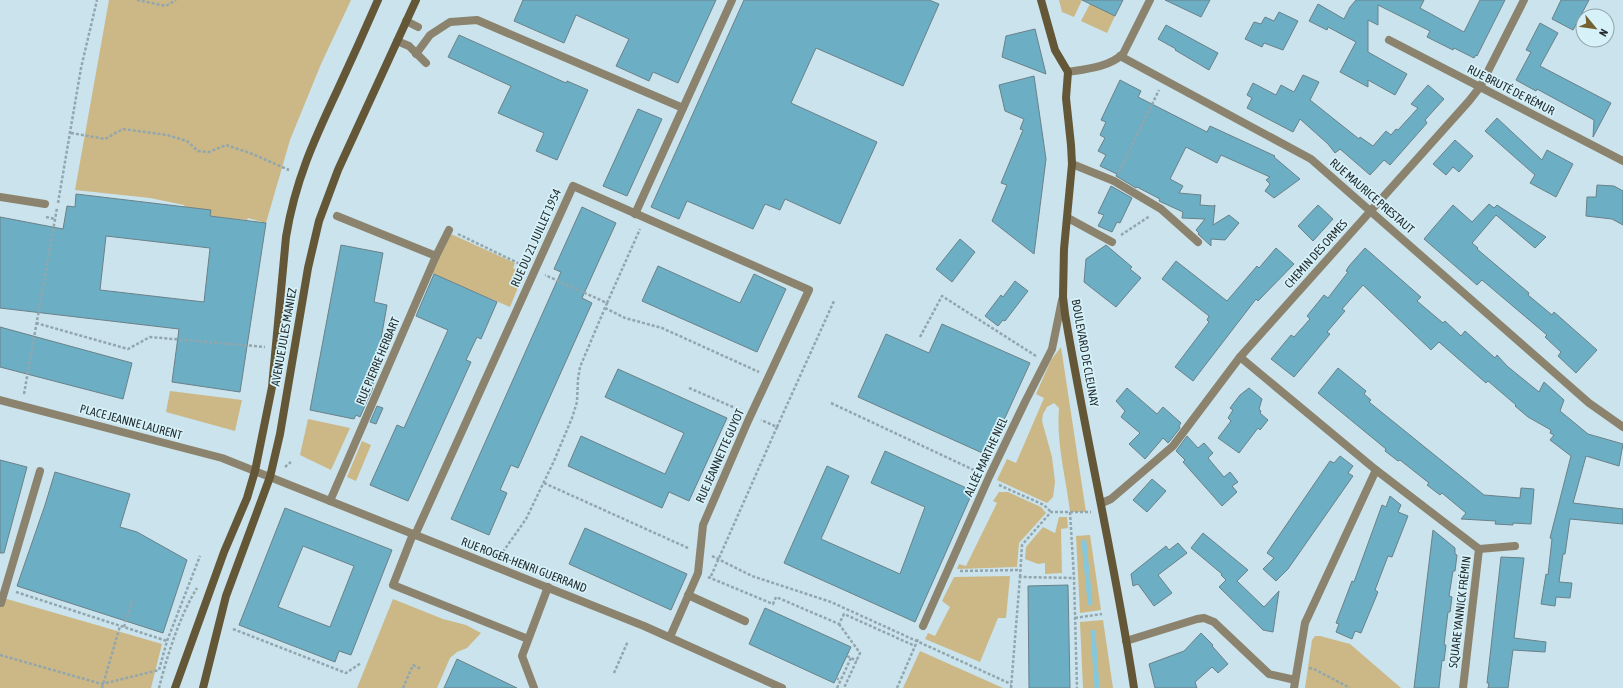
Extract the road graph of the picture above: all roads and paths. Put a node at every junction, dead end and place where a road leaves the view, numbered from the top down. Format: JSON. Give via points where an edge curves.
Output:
{"nodes":[{"id":1,"x":137,"y":0,"type":"edge"},
{"id":2,"x":176,"y":0,"type":"edge"},
{"id":3,"x":378,"y":0,"type":"edge"},
{"id":4,"x":416,"y":0,"type":"edge"},
{"id":5,"x":732,"y":0,"type":"edge"},
{"id":6,"x":1041,"y":0,"type":"edge"},
{"id":7,"x":1150,"y":0,"type":"edge"},
{"id":8,"x":1524,"y":0,"type":"edge"},
{"id":9,"x":406,"y":21,"type":"junction"},
{"id":10,"x":418,"y":27,"type":"dead end"},
{"id":11,"x":1389,"y":40,"type":"dead end"},
{"id":12,"x":397,"y":41,"type":"junction"},
{"id":13,"x":416,"y":54,"type":"junction"},
{"id":14,"x":1120,"y":56,"type":"junction"},
{"id":15,"x":426,"y":63,"type":"dead end"},
{"id":16,"x":1068,"y":72,"type":"junction"},
{"id":17,"x":1480,"y":87,"type":"junction"},
{"id":18,"x":1154,"y":100,"type":"dead end"},
{"id":19,"x":683,"y":108,"type":"junction"},
{"id":20,"x":71,"y":133,"type":"dead end"},
{"id":21,"x":1623,"y":161,"type":"edge"},
{"id":22,"x":1072,"y":164,"type":"junction"},
{"id":23,"x":289,"y":170,"type":"dead end"},
{"id":24,"x":1114,"y":181,"type":"junction"},
{"id":25,"x":0,"y":197,"type":"edge"},
{"id":26,"x":45,"y":204,"type":"dead end"},
{"id":27,"x":1160,"y":209,"type":"junction"},
{"id":28,"x":1370,"y":210,"type":"junction"},
{"id":29,"x":635,"y":214,"type":"junction"},
{"id":30,"x":337,"y":216,"type":"dead end"},
{"id":31,"x":644,"y":218,"type":"junction"},
{"id":32,"x":1068,"y":218,"type":"junction"},
{"id":33,"x":449,"y":230,"type":"joint"},
{"id":34,"x":1112,"y":242,"type":"joint"},
{"id":35,"x":1198,"y":242,"type":"dead end"},
{"id":36,"x":436,"y":256,"type":"junction"},
{"id":37,"x":535,"y":271,"type":"junction"},
{"id":38,"x":809,"y":290,"type":"joint"},
{"id":39,"x":1063,"y":297,"type":"junction"},
{"id":40,"x":834,"y":301,"type":"dead end"},
{"id":41,"x":607,"y":303,"type":"junction"},
{"id":42,"x":605,"y":308,"type":"junction"},
{"id":43,"x":36,"y":323,"type":"dead end"},
{"id":44,"x":920,"y":337,"type":"dead end"},
{"id":45,"x":266,"y":348,"type":"dead end"},
{"id":46,"x":1240,"y":357,"type":"junction"},
{"id":47,"x":1045,"y":362,"type":"junction"},
{"id":48,"x":769,"y":376,"type":"junction"},
{"id":49,"x":689,"y":388,"type":"dead end"},
{"id":50,"x":0,"y":400,"type":"edge"},
{"id":51,"x":831,"y":403,"type":"dead end"},
{"id":52,"x":751,"y":415,"type":"junction"},
{"id":53,"x":777,"y":427,"type":"junction"},
{"id":54,"x":1623,"y":427,"type":"edge"},
{"id":55,"x":1376,"y":470,"type":"junction"},
{"id":56,"x":40,"y":471,"type":"dead end"},
{"id":57,"x":255,"y":471,"type":"junction"},
{"id":58,"x":270,"y":477,"type":"junction"},
{"id":59,"x":989,"y":479,"type":"junction"},
{"id":60,"x":544,"y":482,"type":"junction"},
{"id":61,"x":330,"y":501,"type":"junction"},
{"id":62,"x":1102,"y":503,"type":"junction"},
{"id":63,"x":1051,"y":512,"type":"junction"},
{"id":64,"x":1070,"y":512,"type":"junction"},
{"id":65,"x":1103,"y":512,"type":"junction"},
{"id":66,"x":414,"y":534,"type":"junction"},
{"id":67,"x":1515,"y":546,"type":"dead end"},
{"id":68,"x":1479,"y":549,"type":"junction"},
{"id":69,"x":700,"y":552,"type":"junction"},
{"id":70,"x":200,"y":556,"type":"dead end"},
{"id":71,"x":718,"y":559,"type":"junction"},
{"id":72,"x":496,"y":566,"type":"junction"},
{"id":73,"x":1020,"y":570,"type":"junction"},
{"id":74,"x":698,"y":572,"type":"junction"},
{"id":75,"x":948,"y":572,"type":"junction"},
{"id":76,"x":1020,"y":577,"type":"junction"},
{"id":77,"x":710,"y":578,"type":"junction"},
{"id":78,"x":1074,"y":578,"type":"junction"},
{"id":79,"x":199,"y":585,"type":"dead end"},
{"id":80,"x":548,"y":587,"type":"junction"},
{"id":81,"x":5,"y":589,"type":"junction"},
{"id":82,"x":688,"y":595,"type":"junction"},
{"id":83,"x":132,"y":601,"type":"dead end"},
{"id":84,"x":1,"y":603,"type":"dead end"},
{"id":85,"x":1102,"y":614,"type":"dead end"},
{"id":86,"x":1076,"y":618,"type":"junction"},
{"id":87,"x":745,"y":621,"type":"dead end"},
{"id":88,"x":839,"y":624,"type":"junction"},
{"id":89,"x":120,"y":626,"type":"junction"},
{"id":90,"x":924,"y":626,"type":"dead end"},
{"id":91,"x":124,"y":627,"type":"junction"},
{"id":92,"x":233,"y":629,"type":"dead end"},
{"id":93,"x":670,"y":637,"type":"junction"},
{"id":94,"x":528,"y":639,"type":"junction"},
{"id":95,"x":917,"y":640,"type":"junction"},
{"id":96,"x":167,"y":641,"type":"junction"},
{"id":97,"x":628,"y":641,"type":"dead end"},
{"id":98,"x":1126,"y":641,"type":"junction"},
{"id":99,"x":915,"y":646,"type":"junction"},
{"id":100,"x":0,"y":655,"type":"edge"},
{"id":101,"x":847,"y":656,"type":"dead end"},
{"id":102,"x":851,"y":658,"type":"junction"},
{"id":103,"x":856,"y":661,"type":"junction"},
{"id":104,"x":362,"y":663,"type":"dead end"},
{"id":105,"x":1298,"y":667,"type":"junction"},
{"id":106,"x":421,"y":669,"type":"dead end"},
{"id":107,"x":614,"y":673,"type":"dead end"},
{"id":108,"x":836,"y":678,"type":"dead end"},
{"id":109,"x":840,"y":680,"type":"junction"},
{"id":110,"x":1011,"y":684,"type":"junction"},
{"id":111,"x":1295,"y":684,"type":"edge"},
{"id":112,"x":102,"y":686,"type":"edge"},
{"id":113,"x":159,"y":688,"type":"edge"},
{"id":114,"x":175,"y":688,"type":"edge"},
{"id":115,"x":203,"y":688,"type":"edge"},
{"id":116,"x":403,"y":688,"type":"edge"},
{"id":117,"x":534,"y":688,"type":"edge"},
{"id":118,"x":782,"y":688,"type":"edge"},
{"id":119,"x":837,"y":688,"type":"edge"},
{"id":120,"x":844,"y":688,"type":"edge"},
{"id":121,"x":897,"y":688,"type":"edge"},
{"id":122,"x":1011,"y":688,"type":"edge"},
{"id":123,"x":1077,"y":688,"type":"edge"},
{"id":124,"x":1134,"y":688,"type":"edge"},
{"id":125,"x":1350,"y":688,"type":"edge"},
{"id":126,"x":1463,"y":688,"type":"edge"}],
"edges":[{"from":1,"to":2,"type":"path","via":[[166,6]]},
{"from":3,"to":57,"type":"main road","name":"AVENUE JULES MANIEZ","via":[[305,162],[295,194],[286,237],[272,387]]},
{"from":4,"to":9,"type":"main road","name":"AVENUE JULES MANIEZ"},
{"from":5,"to":19,"type":"street"},
{"from":6,"to":16,"type":"main road","via":[[1056,50]]},
{"from":7,"to":14,"type":"street"},
{"from":8,"to":17,"type":"street","name":"CHEMIN DES ORMES"},
{"from":9,"to":10,"type":"street"},
{"from":9,"to":12,"type":"main road","name":"AVENUE JULES MANIEZ"},
{"from":11,"to":17,"type":"street","name":"RUE BRUTÉ DE RÉMUR"},
{"from":12,"to":13,"type":"street","via":[[408,46]]},
{"from":12,"to":58,"type":"main road","name":"AVENUE JULES MANIEZ","via":[[338,170],[319,222],[308,268],[280,434]]},
{"from":13,"to":15,"type":"street"},
{"from":13,"to":19,"type":"street","via":[[430,35],[450,22],[477,20]]},
{"from":14,"to":16,"type":"street","via":[[1096,67]]},
{"from":14,"to":28,"type":"street","name":"RUE MAURICE PRESTAUT","via":[[1312,158]]},
{"from":16,"to":22,"type":"main road","name":"BOULEVARD DE CLEUNAY","via":[[1066,98]]},
{"from":17,"to":21,"type":"street","name":"RUE BRUTÉ DE RÉMUR"},
{"from":17,"to":28,"type":"street","name":"CHEMIN DES ORMES"},
{"from":18,"to":24,"type":"path"},
{"from":19,"to":29,"type":"street"},
{"from":20,"to":23,"type":"path","via":[[105,139],[122,129],[167,135],[187,141],[198,151],[209,152],[226,146],[250,153]]},
{"from":22,"to":24,"type":"street"},
{"from":22,"to":32,"type":"main road","name":"BOULEVARD DE CLEUNAY"},
{"from":24,"to":27,"type":"street"},
{"from":25,"to":26,"type":"street"},
{"from":27,"to":34,"type":"path"},
{"from":27,"to":35,"type":"street"},
{"from":28,"to":46,"type":"street","name":"CHEMIN DES ORMES"},
{"from":28,"to":54,"type":"street","name":"RUE MAURICE PRESTAUT","via":[[1589,404]]},
{"from":29,"to":31,"type":"street","name":"RUE DU 21 JUILLET 1954"},
{"from":29,"to":37,"type":"street","name":"RUE DU 21 JUILLET 1954","via":[[573,186]]},
{"from":30,"to":36,"type":"street"},
{"from":31,"to":38,"type":"street","name":"RUE DU 21 JUILLET 1954"},
{"from":31,"to":41,"type":"path"},
{"from":32,"to":34,"type":"street"},
{"from":32,"to":39,"type":"main road","name":"BOULEVARD DE CLEUNAY","via":[[1064,249]]},
{"from":33,"to":36,"type":"street","name":"RUE PIERRE HERBART"},
{"from":33,"to":37,"type":"path"},
{"from":36,"to":61,"type":"street","name":"RUE PIERRE HERBART"},
{"from":37,"to":41,"type":"path"},
{"from":37,"to":66,"type":"street","name":"RUE DU 21 JUILLET 1954"},
{"from":38,"to":48,"type":"street","name":"RUE JEANNETTE GUYOT"},
{"from":39,"to":47,"type":"street","name":"ALLÉE MARTHE NIEL","via":[[1052,349]]},
{"from":39,"to":62,"type":"main road","name":"BOULEVARD DE CLEUNAY"},
{"from":40,"to":53,"type":"path"},
{"from":41,"to":42,"type":"path"},
{"from":42,"to":48,"type":"path","via":[[625,318],[662,328]]},
{"from":42,"to":60,"type":"path","via":[[580,367],[572,418]]},
{"from":43,"to":45,"type":"path","via":[[128,349],[150,337]]},
{"from":44,"to":47,"type":"path","via":[[942,296]]},
{"from":46,"to":55,"type":"street","name":"SQUARE YANNICK FRÉMIN"},
{"from":46,"to":62,"type":"street","name":"CHEMIN DES ORMES","via":[[1173,446],[1111,499]]},
{"from":47,"to":59,"type":"street","name":"ALLÉE MARTHE NIEL"},
{"from":48,"to":52,"type":"street","name":"RUE JEANNETTE GUYOT"},
{"from":49,"to":52,"type":"path"},
{"from":50,"to":57,"type":"street","name":"PLACE JEANNE LAURENT","via":[[222,458]]},
{"from":51,"to":59,"type":"path"},
{"from":52,"to":53,"type":"path"},
{"from":52,"to":69,"type":"street","name":"RUE JEANNETTE GUYOT","via":[[702,525]]},
{"from":53,"to":71,"type":"path"},
{"from":55,"to":68,"type":"street","name":"SQUARE YANNICK FRÉMIN"},
{"from":55,"to":105,"type":"street","via":[[1305,622]]},
{"from":56,"to":81,"type":"street"},
{"from":57,"to":58,"type":"street","name":"RUE ROGER-HENRI GUERRAND"},
{"from":57,"to":114,"type":"main road","name":"AVENUE JULES MANIEZ"},
{"from":58,"to":61,"type":"street","name":"RUE ROGER-HENRI GUERRAND"},
{"from":58,"to":115,"type":"main road","name":"AVENUE JULES MANIEZ","via":[[226,596]]},
{"from":59,"to":63,"type":"path","via":[[1044,505]]},
{"from":59,"to":75,"type":"street","name":"ALLÉE MARTHE NIEL"},
{"from":60,"to":69,"type":"path"},
{"from":60,"to":72,"type":"path","via":[[526,519],[500,553]]},
{"from":61,"to":66,"type":"street","name":"RUE ROGER-HENRI GUERRAND"},
{"from":62,"to":65,"type":"main road","name":"BOULEVARD DE CLEUNAY"},
{"from":63,"to":64,"type":"path"},
{"from":63,"to":73,"type":"path","via":[[1022,545]]},
{"from":64,"to":65,"type":"path"},
{"from":64,"to":78,"type":"path"},
{"from":65,"to":98,"type":"main road","name":"BOULEVARD DE CLEUNAY"},
{"from":66,"to":72,"type":"street","name":"RUE ROGER-HENRI GUERRAND"},
{"from":66,"to":94,"type":"street","name":"RUE DU 21 JUILLET 1954","via":[[393,585]]},
{"from":67,"to":68,"type":"street"},
{"from":68,"to":126,"type":"street","name":"SQUARE YANNICK FRÉMIN"},
{"from":69,"to":71,"type":"path"},
{"from":69,"to":74,"type":"street","name":"RUE JEANNETTE GUYOT"},
{"from":70,"to":96,"type":"path"},
{"from":71,"to":77,"type":"path"},
{"from":71,"to":95,"type":"path","via":[[752,576],[831,602]]},
{"from":72,"to":80,"type":"street","name":"RUE ROGER-HENRI GUERRAND"},
{"from":73,"to":75,"type":"path"},
{"from":73,"to":76,"type":"path"},
{"from":74,"to":77,"type":"path"},
{"from":74,"to":82,"type":"street","name":"RUE JEANNETTE GUYOT"},
{"from":75,"to":90,"type":"street","name":"ALLÉE MARTHE NIEL"},
{"from":76,"to":78,"type":"path"},
{"from":76,"to":110,"type":"path"},
{"from":77,"to":88,"type":"path","via":[[773,604],[776,598]]},
{"from":78,"to":86,"type":"path"},
{"from":79,"to":113,"type":"path","via":[[188,603]]},
{"from":80,"to":93,"type":"street","name":"RUE ROGER-HENRI GUERRAND"},
{"from":80,"to":94,"type":"street"},
{"from":81,"to":84,"type":"street"},
{"from":81,"to":89,"type":"path"},
{"from":82,"to":87,"type":"street"},
{"from":82,"to":93,"type":"street","name":"RUE JEANNETTE GUYOT"},
{"from":83,"to":91,"type":"path"},
{"from":85,"to":86,"type":"path"},
{"from":86,"to":123,"type":"path"},
{"from":88,"to":99,"type":"path","via":[[844,614]]},
{"from":88,"to":103,"type":"path","via":[[860,653]]},
{"from":89,"to":91,"type":"path"},
{"from":89,"to":112,"type":"path"},
{"from":91,"to":96,"type":"path"},
{"from":92,"to":104,"type":"path","via":[[346,673]]},
{"from":93,"to":118,"type":"street","name":"RUE ROGER-HENRI GUERRAND"},
{"from":94,"to":117,"type":"street","via":[[522,656]]},
{"from":95,"to":99,"type":"path"},
{"from":95,"to":110,"type":"path"},
{"from":96,"to":112,"type":"path","via":[[159,670]]},
{"from":97,"to":107,"type":"path"},
{"from":98,"to":111,"type":"street","via":[[1204,618],[1214,622],[1269,674]]},
{"from":98,"to":124,"type":"main road","name":"BOULEVARD DE CLEUNAY"},
{"from":99,"to":121,"type":"path"},
{"from":100,"to":112,"type":"path"},
{"from":101,"to":102,"type":"path"},
{"from":102,"to":103,"type":"path"},
{"from":102,"to":109,"type":"path"},
{"from":103,"to":120,"type":"path"},
{"from":105,"to":111,"type":"street"},
{"from":105,"to":125,"type":"path","via":[[1314,669]]},
{"from":106,"to":116,"type":"path","via":[[413,666]]},
{"from":108,"to":109,"type":"path"},
{"from":109,"to":119,"type":"path"},
{"from":110,"to":122,"type":"path"}]}
